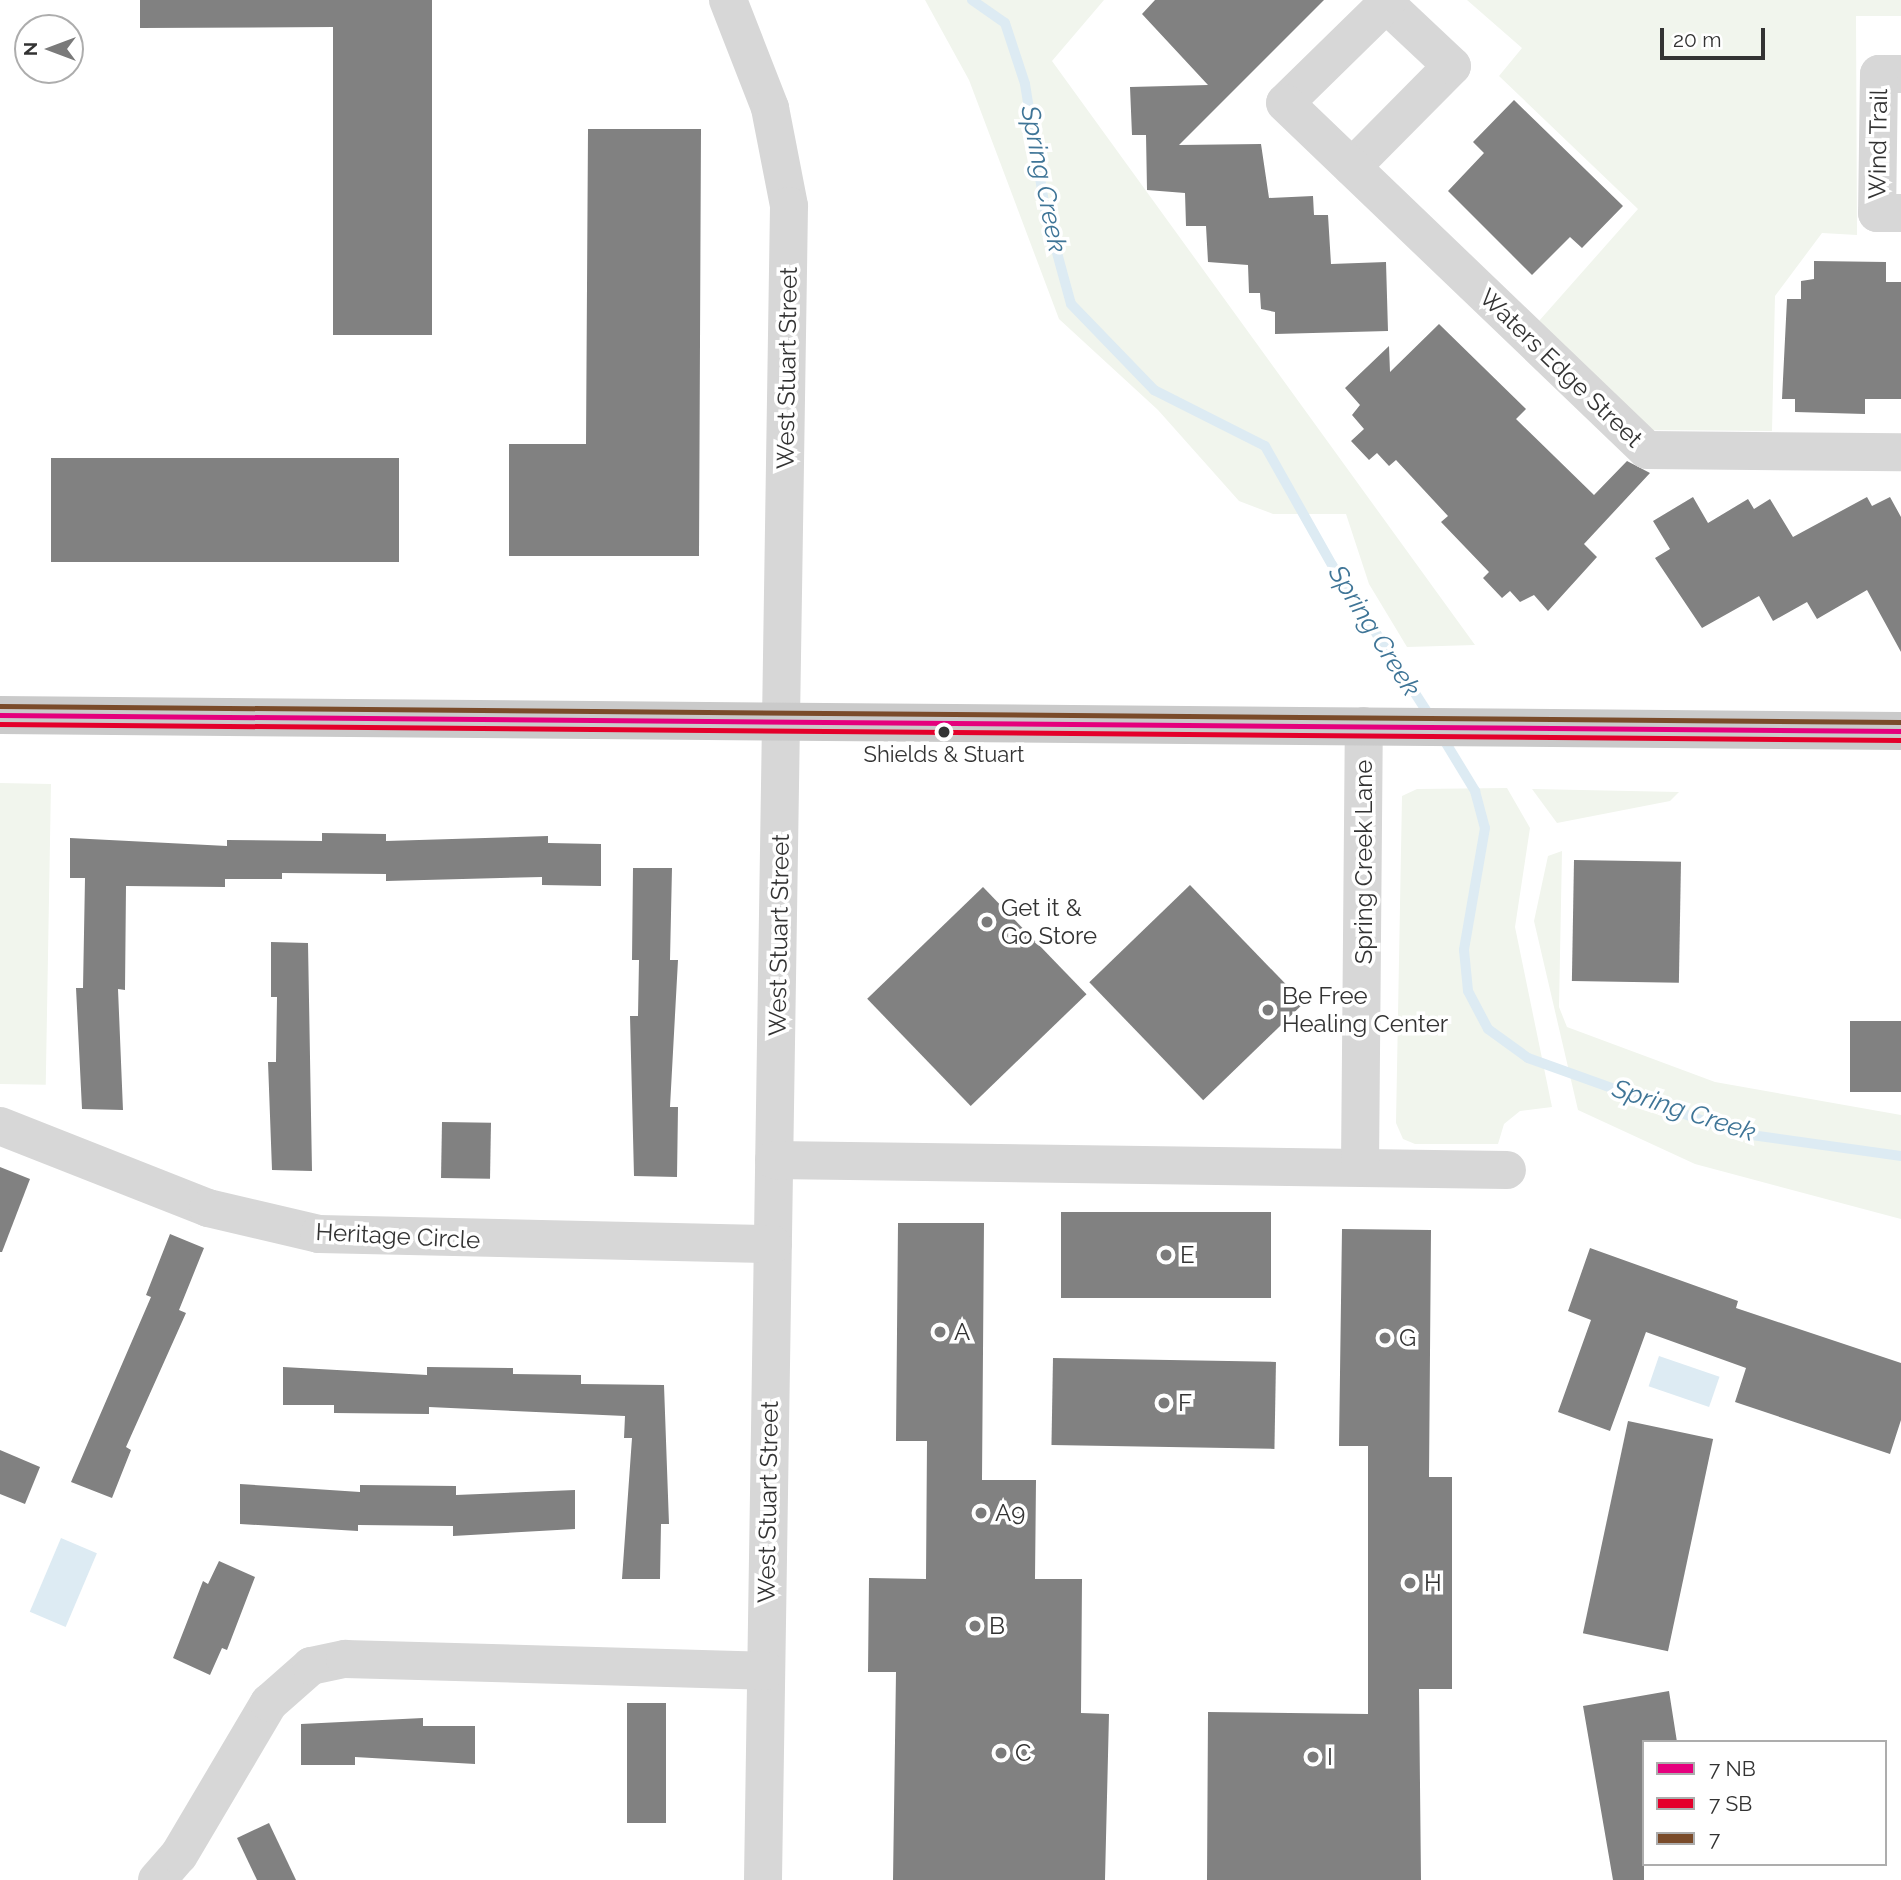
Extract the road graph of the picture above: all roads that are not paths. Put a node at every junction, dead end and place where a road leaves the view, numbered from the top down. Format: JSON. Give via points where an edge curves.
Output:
{"nodes":[{"id":1,"x":728,"y":0,"type":"edge"},
{"id":2,"x":1901,"y":74,"type":"edge"},
{"id":3,"x":1352,"y":167,"type":"dead end"},
{"id":4,"x":1901,"y":214,"type":"edge"},
{"id":5,"x":1901,"y":452,"type":"edge"},
{"id":6,"x":0,"y":715,"type":"edge"},
{"id":7,"x":783,"y":721,"type":"junction"},
{"id":8,"x":1364,"y":726,"type":"junction"},
{"id":9,"x":1901,"y":731,"type":"edge"},
{"id":10,"x":0,"y":1126,"type":"edge"},
{"id":11,"x":774,"y":1160,"type":"junction"},
{"id":12,"x":1360,"y":1167,"type":"junction"},
{"id":13,"x":1507,"y":1170,"type":"dead end"},
{"id":14,"x":773,"y":1244,"type":"junction"},
{"id":15,"x":766,"y":1671,"type":"junction"},
{"id":16,"x":157,"y":1880,"type":"edge"},
{"id":17,"x":763,"y":1880,"type":"edge"}],
"edges":[{"from":1,"to":7,"type":"street","name":"West Stuart Street","via":[[770,108],[789,206]]},
{"from":2,"to":4,"type":"street","name":"Wind Trail","via":[[1879,74],[1877,213]]},
{"from":3,"to":5,"type":"street","name":"Waters Edge Street","via":[[1647,450]]},
{"from":6,"to":7,"type":"main road"},
{"from":7,"to":8,"type":"main road"},
{"from":7,"to":11,"type":"street","name":"West Stuart Street"},
{"from":8,"to":9,"type":"main road"},
{"from":8,"to":12,"type":"street","name":"Spring Creek Lane"},
{"from":10,"to":14,"type":"street","name":"Heritage Circle","via":[[208,1208],[319,1234]]},
{"from":11,"to":12,"type":"street"},
{"from":11,"to":14,"type":"street","name":"West Stuart Street"},
{"from":12,"to":13,"type":"street"},
{"from":14,"to":15,"type":"street","name":"West Stuart Street"},
{"from":15,"to":16,"type":"street","via":[[345,1660],[311,1666],[270,1703],[179,1855]]},
{"from":15,"to":17,"type":"street","name":"West Stuart Street"}]}
